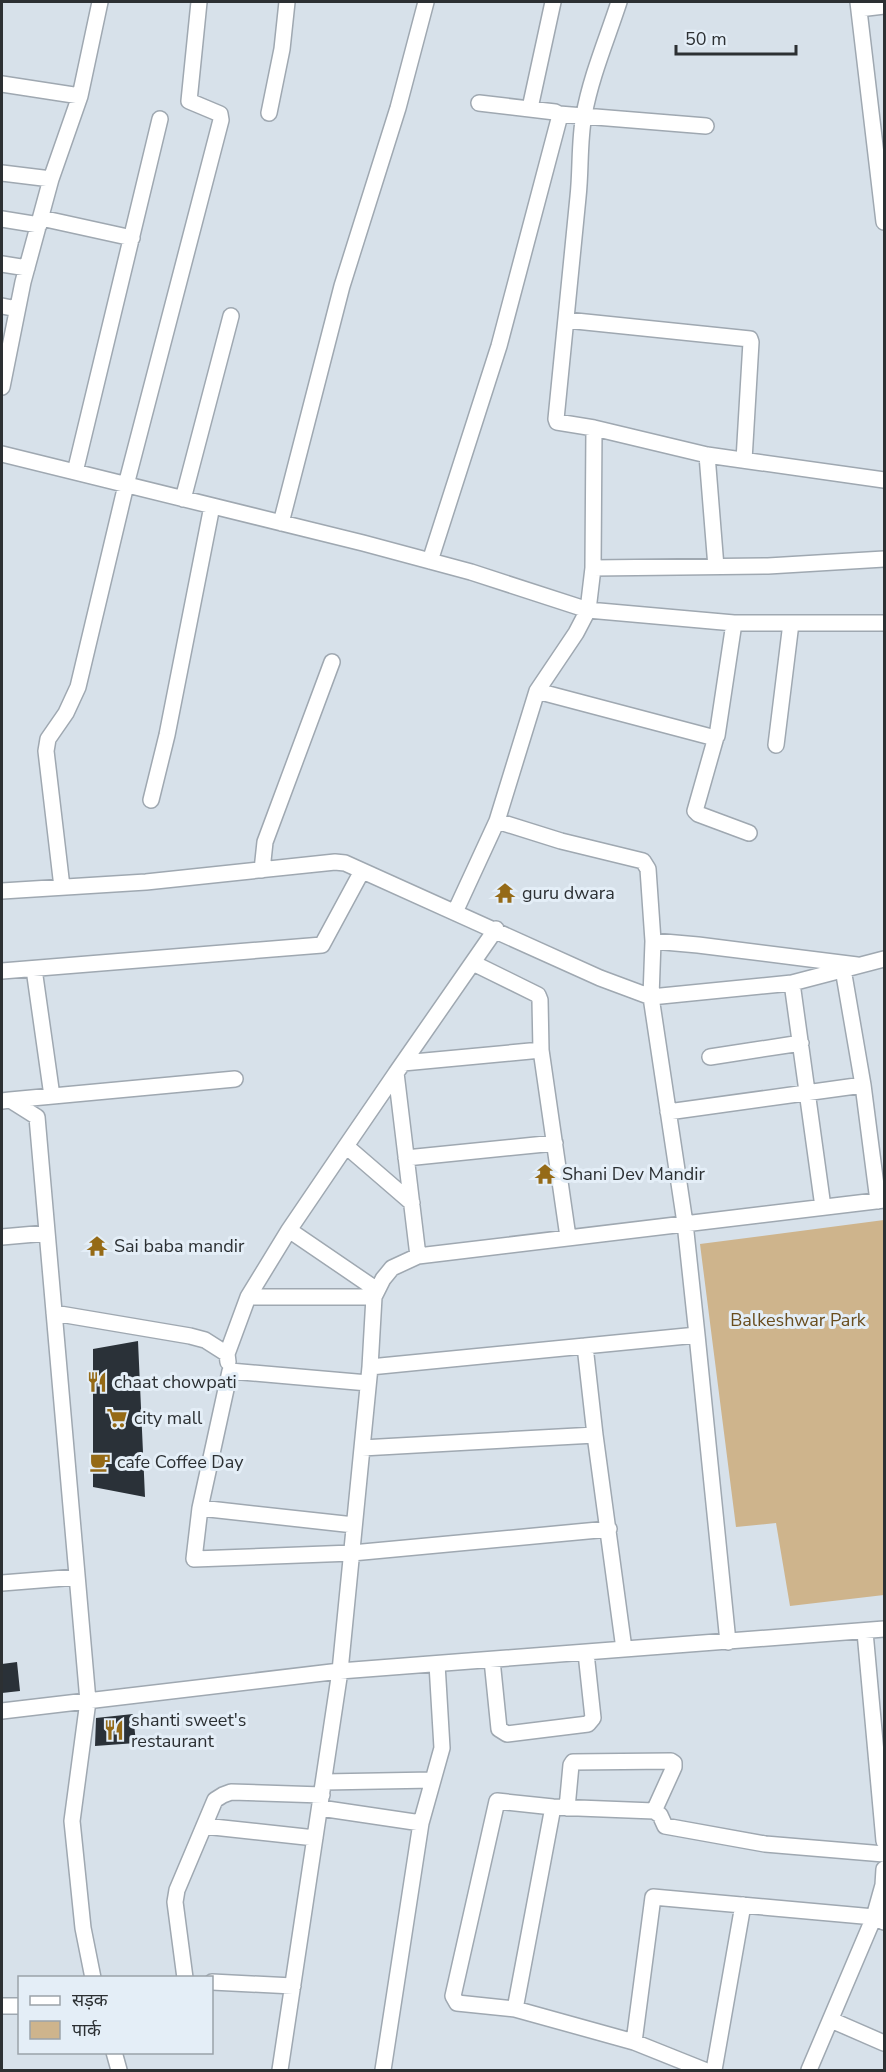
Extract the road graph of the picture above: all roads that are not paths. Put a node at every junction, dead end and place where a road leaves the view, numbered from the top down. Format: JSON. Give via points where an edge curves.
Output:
{"nodes":[{"id":1,"x":100,"y":2,"type":"edge"},
{"id":2,"x":200,"y":2,"type":"edge"},
{"id":3,"x":287,"y":2,"type":"edge"},
{"id":4,"x":426,"y":2,"type":"edge"},
{"id":5,"x":554,"y":2,"type":"edge"},
{"id":6,"x":619,"y":2,"type":"edge"},
{"id":7,"x":858,"y":5,"type":"edge"},
{"id":8,"x":885,"y":6,"type":"edge"},
{"id":9,"x":2,"y":84,"type":"edge"},
{"id":10,"x":80,"y":96,"type":"junction"},
{"id":11,"x":479,"y":103,"type":"dead end"},
{"id":12,"x":530,"y":108,"type":"junction"},
{"id":13,"x":268,"y":113,"type":"dead end"},
{"id":14,"x":559,"y":114,"type":"junction"},
{"id":15,"x":584,"y":116,"type":"junction"},
{"id":16,"x":160,"y":119,"type":"dead end"},
{"id":17,"x":706,"y":126,"type":"dead end"},
{"id":18,"x":2,"y":173,"type":"edge"},
{"id":19,"x":51,"y":179,"type":"junction"},
{"id":20,"x":2,"y":219,"type":"edge"},
{"id":21,"x":40,"y":221,"type":"junction"},
{"id":22,"x":885,"y":222,"type":"edge"},
{"id":23,"x":132,"y":238,"type":"junction"},
{"id":24,"x":2,"y":264,"type":"edge"},
{"id":25,"x":27,"y":268,"type":"junction"},
{"id":26,"x":2,"y":306,"type":"edge"},
{"id":27,"x":17,"y":309,"type":"junction"},
{"id":28,"x":231,"y":316,"type":"dead end"},
{"id":29,"x":566,"y":320,"type":"junction"},
{"id":30,"x":4,"y":358,"type":"edge"},
{"id":31,"x":2,"y":387,"type":"edge"},
{"id":32,"x":594,"y":428,"type":"junction"},
{"id":33,"x":2,"y":454,"type":"edge"},
{"id":34,"x":707,"y":455,"type":"junction"},
{"id":35,"x":744,"y":460,"type":"junction"},
{"id":36,"x":75,"y":472,"type":"junction"},
{"id":37,"x":885,"y":480,"type":"edge"},
{"id":38,"x":126,"y":485,"type":"junction"},
{"id":39,"x":183,"y":499,"type":"junction"},
{"id":40,"x":212,"y":506,"type":"junction"},
{"id":41,"x":281,"y":523,"type":"junction"},
{"id":42,"x":885,"y":559,"type":"edge"},
{"id":43,"x":430,"y":561,"type":"junction"},
{"id":44,"x":716,"y":567,"type":"junction"},
{"id":45,"x":593,"y":568,"type":"junction"},
{"id":46,"x":588,"y":610,"type":"junction"},
{"id":47,"x":734,"y":622,"type":"junction"},
{"id":48,"x":791,"y":623,"type":"junction"},
{"id":49,"x":885,"y":623,"type":"edge"},
{"id":50,"x":332,"y":662,"type":"dead end"},
{"id":51,"x":537,"y":691,"type":"junction"},
{"id":52,"x":716,"y":737,"type":"junction"},
{"id":53,"x":776,"y":745,"type":"dead end"},
{"id":54,"x":151,"y":800,"type":"dead end"},
{"id":55,"x":497,"y":820,"type":"junction"},
{"id":56,"x":749,"y":833,"type":"dead end"},
{"id":57,"x":262,"y":870,"type":"junction"},
{"id":58,"x":362,"y":871,"type":"junction"},
{"id":59,"x":62,"y":886,"type":"junction"},
{"id":60,"x":2,"y":891,"type":"edge"},
{"id":61,"x":455,"y":912,"type":"junction"},
{"id":62,"x":496,"y":929,"type":"junction"},
{"id":63,"x":653,"y":941,"type":"junction"},
{"id":64,"x":885,"y":959,"type":"edge"},
{"id":65,"x":473,"y":963,"type":"junction"},
{"id":66,"x":850,"y":967,"type":"junction"},
{"id":67,"x":34,"y":969,"type":"junction"},
{"id":68,"x":2,"y":972,"type":"edge"},
{"id":69,"x":792,"y":983,"type":"junction"},
{"id":70,"x":651,"y":998,"type":"junction"},
{"id":71,"x":801,"y":1043,"type":"junction"},
{"id":72,"x":542,"y":1050,"type":"junction"},
{"id":73,"x":710,"y":1056,"type":"dead end"},
{"id":74,"x":399,"y":1068,"type":"junction"},
{"id":75,"x":235,"y":1079,"type":"dead end"},
{"id":76,"x":863,"y":1085,"type":"junction"},
{"id":77,"x":808,"y":1093,"type":"junction"},
{"id":78,"x":52,"y":1096,"type":"junction"},
{"id":79,"x":6,"y":1101,"type":"edge"},
{"id":80,"x":668,"y":1112,"type":"junction"},
{"id":81,"x":555,"y":1143,"type":"junction"},
{"id":82,"x":346,"y":1146,"type":"junction"},
{"id":83,"x":406,"y":1158,"type":"junction"},
{"id":84,"x":881,"y":1200,"type":"edge"},
{"id":85,"x":411,"y":1203,"type":"junction"},
{"id":86,"x":823,"y":1207,"type":"junction"},
{"id":87,"x":685,"y":1223,"type":"junction"},
{"id":88,"x":289,"y":1230,"type":"junction"},
{"id":89,"x":47,"y":1233,"type":"junction"},
{"id":90,"x":2,"y":1237,"type":"edge"},
{"id":91,"x":568,"y":1238,"type":"junction"},
{"id":92,"x":418,"y":1256,"type":"junction"},
{"id":93,"x":376,"y":1293,"type":"junction"},
{"id":94,"x":248,"y":1297,"type":"junction"},
{"id":95,"x":54,"y":1313,"type":"junction"},
{"id":96,"x":697,"y":1335,"type":"junction"},
{"id":97,"x":585,"y":1346,"type":"junction"},
{"id":98,"x":227,"y":1354,"type":"junction"},
{"id":99,"x":370,"y":1367,"type":"junction"},
{"id":100,"x":230,"y":1371,"type":"junction"},
{"id":101,"x":368,"y":1383,"type":"junction"},
{"id":102,"x":595,"y":1435,"type":"junction"},
{"id":103,"x":362,"y":1448,"type":"junction"},
{"id":104,"x":200,"y":1509,"type":"junction"},
{"id":105,"x":354,"y":1525,"type":"junction"},
{"id":106,"x":609,"y":1529,"type":"junction"},
{"id":107,"x":352,"y":1553,"type":"junction"},
{"id":108,"x":77,"y":1577,"type":"junction"},
{"id":109,"x":2,"y":1583,"type":"edge"},
{"id":110,"x":885,"y":1629,"type":"edge"},
{"id":111,"x":865,"y":1632,"type":"junction"},
{"id":112,"x":728,"y":1642,"type":"junction"},
{"id":113,"x":624,"y":1649,"type":"junction"},
{"id":114,"x":586,"y":1653,"type":"junction"},
{"id":115,"x":492,"y":1660,"type":"junction"},
{"id":116,"x":437,"y":1664,"type":"junction"},
{"id":117,"x":340,"y":1671,"type":"junction"},
{"id":118,"x":88,"y":1701,"type":"junction"},
{"id":119,"x":2,"y":1711,"type":"edge"},
{"id":120,"x":880,"y":1744,"type":"edge"},
{"id":121,"x":433,"y":1780,"type":"junction"},
{"id":122,"x":322,"y":1795,"type":"junction"},
{"id":123,"x":560,"y":1807,"type":"junction"},
{"id":124,"x":654,"y":1811,"type":"junction"},
{"id":125,"x":422,"y":1823,"type":"junction"},
{"id":126,"x":204,"y":1826,"type":"junction"},
{"id":127,"x":315,"y":1838,"type":"junction"},
{"id":128,"x":885,"y":1841,"type":"edge"},
{"id":129,"x":885,"y":1854,"type":"edge"},
{"id":130,"x":885,"y":1869,"type":"edge"},
{"id":131,"x":743,"y":1905,"type":"junction"},
{"id":132,"x":879,"y":1920,"type":"edge"},
{"id":133,"x":93,"y":1976,"type":"edge"},
{"id":134,"x":185,"y":1976,"type":"edge"},
{"id":135,"x":213,"y":1982,"type":"edge"},
{"id":136,"x":293,"y":1986,"type":"junction"},
{"id":137,"x":2,"y":2006,"type":"edge"},
{"id":138,"x":18,"y":2006,"type":"edge"},
{"id":139,"x":515,"y":2009,"type":"junction"},
{"id":140,"x":831,"y":2020,"type":"junction"},
{"id":141,"x":634,"y":2042,"type":"junction"},
{"id":142,"x":885,"y":2043,"type":"edge"},
{"id":143,"x":115,"y":2054,"type":"edge"},
{"id":144,"x":119,"y":2070,"type":"edge"},
{"id":145,"x":280,"y":2070,"type":"edge"},
{"id":146,"x":383,"y":2070,"type":"edge"},
{"id":147,"x":704,"y":2070,"type":"edge"},
{"id":148,"x":714,"y":2070,"type":"edge"},
{"id":149,"x":809,"y":2070,"type":"edge"}],
"edges":[{"from":1,"to":10,"type":"street"},
{"from":2,"to":38,"type":"street","via":[[189,102],[215,111],[221,120]]},
{"from":3,"to":13,"type":"street","via":[[282,49]]},
{"from":4,"to":41,"type":"street","via":[[398,108],[342,286]]},
{"from":5,"to":12,"type":"street"},
{"from":6,"to":15,"type":"street"},
{"from":7,"to":8,"type":"street"},
{"from":7,"to":22,"type":"street"},
{"from":9,"to":10,"type":"street"},
{"from":10,"to":19,"type":"street"},
{"from":11,"to":12,"type":"street"},
{"from":12,"to":14,"type":"street"},
{"from":14,"to":15,"type":"street"},
{"from":14,"to":43,"type":"street","via":[[499,346]]},
{"from":15,"to":17,"type":"street"},
{"from":15,"to":29,"type":"street"},
{"from":16,"to":23,"type":"street"},
{"from":18,"to":19,"type":"street"},
{"from":19,"to":21,"type":"street"},
{"from":20,"to":21,"type":"street"},
{"from":21,"to":23,"type":"street"},
{"from":21,"to":25,"type":"street"},
{"from":23,"to":36,"type":"street"},
{"from":24,"to":25,"type":"street"},
{"from":25,"to":27,"type":"street"},
{"from":26,"to":27,"type":"street"},
{"from":27,"to":30,"type":"street"},
{"from":28,"to":39,"type":"street"},
{"from":29,"to":32,"type":"street","via":[[556,419]]},
{"from":29,"to":35,"type":"street","via":[[750,339]]},
{"from":30,"to":31,"type":"street"},
{"from":32,"to":34,"type":"street"},
{"from":32,"to":45,"type":"street"},
{"from":33,"to":36,"type":"street"},
{"from":34,"to":35,"type":"street"},
{"from":34,"to":44,"type":"street"},
{"from":35,"to":37,"type":"street"},
{"from":36,"to":38,"type":"street"},
{"from":38,"to":39,"type":"street"},
{"from":38,"to":59,"type":"street","via":[[78,687],[48,740],[46,751]]},
{"from":39,"to":40,"type":"street"},
{"from":40,"to":41,"type":"street"},
{"from":40,"to":54,"type":"street"},
{"from":41,"to":43,"type":"street"},
{"from":42,"to":44,"type":"street"},
{"from":43,"to":46,"type":"street"},
{"from":44,"to":45,"type":"street"},
{"from":45,"to":46,"type":"street"},
{"from":46,"to":47,"type":"street"},
{"from":46,"to":51,"type":"street"},
{"from":47,"to":48,"type":"street"},
{"from":47,"to":52,"type":"street"},
{"from":48,"to":49,"type":"street"},
{"from":48,"to":53,"type":"street"},
{"from":50,"to":57,"type":"street","via":[[265,842]]},
{"from":51,"to":52,"type":"street"},
{"from":51,"to":55,"type":"street"},
{"from":52,"to":56,"type":"street","via":[[695,811]]},
{"from":55,"to":61,"type":"street"},
{"from":55,"to":63,"type":"street","via":[[561,841],[644,861],[648,869]]},
{"from":57,"to":58,"type":"street","via":[[335,862]]},
{"from":57,"to":59,"type":"street"},
{"from":58,"to":61,"type":"street"},
{"from":58,"to":67,"type":"street","via":[[322,945]]},
{"from":59,"to":60,"type":"street"},
{"from":61,"to":62,"type":"street"},
{"from":62,"to":65,"type":"street"},
{"from":62,"to":70,"type":"street"},
{"from":63,"to":66,"type":"street"},
{"from":63,"to":70,"type":"street"},
{"from":64,"to":66,"type":"street"},
{"from":65,"to":72,"type":"street","via":[[538,995]]},
{"from":65,"to":74,"type":"street"},
{"from":66,"to":69,"type":"street"},
{"from":66,"to":76,"type":"street"},
{"from":67,"to":68,"type":"street"},
{"from":67,"to":78,"type":"street"},
{"from":69,"to":70,"type":"street"},
{"from":69,"to":71,"type":"street"},
{"from":70,"to":80,"type":"street"},
{"from":71,"to":73,"type":"street"},
{"from":71,"to":77,"type":"street"},
{"from":72,"to":74,"type":"street"},
{"from":72,"to":81,"type":"street"},
{"from":74,"to":82,"type":"street"},
{"from":74,"to":83,"type":"street"},
{"from":75,"to":78,"type":"street"},
{"from":76,"to":77,"type":"street"},
{"from":76,"to":84,"type":"street"},
{"from":77,"to":80,"type":"street"},
{"from":77,"to":86,"type":"street"},
{"from":78,"to":79,"type":"street"},
{"from":79,"to":89,"type":"street","via":[[37,1117]]},
{"from":80,"to":87,"type":"street"},
{"from":81,"to":83,"type":"street"},
{"from":81,"to":91,"type":"street"},
{"from":82,"to":85,"type":"street"},
{"from":82,"to":88,"type":"street"},
{"from":83,"to":85,"type":"street"},
{"from":84,"to":86,"type":"street"},
{"from":85,"to":92,"type":"street"},
{"from":86,"to":87,"type":"street"},
{"from":87,"to":91,"type":"street"},
{"from":87,"to":96,"type":"street"},
{"from":88,"to":93,"type":"street"},
{"from":88,"to":94,"type":"street"},
{"from":89,"to":90,"type":"street"},
{"from":89,"to":95,"type":"street"},
{"from":91,"to":92,"type":"street"},
{"from":92,"to":93,"type":"street","via":[[392,1268]]},
{"from":93,"to":94,"type":"street"},
{"from":93,"to":99,"type":"street"},
{"from":94,"to":98,"type":"street"},
{"from":95,"to":98,"type":"street","via":[[190,1336]]},
{"from":95,"to":108,"type":"street"},
{"from":96,"to":97,"type":"street"},
{"from":96,"to":112,"type":"street"},
{"from":97,"to":99,"type":"street"},
{"from":97,"to":102,"type":"street"},
{"from":98,"to":100,"type":"street"},
{"from":99,"to":101,"type":"street"},
{"from":100,"to":101,"type":"street"},
{"from":100,"to":104,"type":"street"},
{"from":101,"to":103,"type":"street"},
{"from":102,"to":103,"type":"street"},
{"from":102,"to":106,"type":"street"},
{"from":103,"to":105,"type":"street"},
{"from":104,"to":105,"type":"street"},
{"from":104,"to":107,"type":"street","via":[[194,1559]]},
{"from":105,"to":107,"type":"street"},
{"from":106,"to":107,"type":"street"},
{"from":106,"to":113,"type":"street"},
{"from":107,"to":117,"type":"street"},
{"from":108,"to":109,"type":"street"},
{"from":108,"to":118,"type":"street"},
{"from":110,"to":111,"type":"street"},
{"from":111,"to":112,"type":"street"},
{"from":111,"to":120,"type":"street"},
{"from":112,"to":113,"type":"street"},
{"from":113,"to":114,"type":"street"},
{"from":114,"to":115,"type":"street"},
{"from":114,"to":115,"type":"street","via":[[591,1721],[507,1734],[499,1729]]},
{"from":115,"to":116,"type":"street"},
{"from":116,"to":117,"type":"street"},
{"from":116,"to":121,"type":"street","via":[[442,1748]]},
{"from":117,"to":118,"type":"street"},
{"from":117,"to":122,"type":"street"},
{"from":118,"to":119,"type":"street"},
{"from":118,"to":133,"type":"street","via":[[72,1821],[83,1928]]},
{"from":120,"to":128,"type":"street"},
{"from":121,"to":122,"type":"street"},
{"from":121,"to":125,"type":"street"},
{"from":122,"to":125,"type":"street"},
{"from":122,"to":126,"type":"street","via":[[231,1792],[215,1800]]},
{"from":122,"to":127,"type":"street"},
{"from":123,"to":124,"type":"street"},
{"from":123,"to":124,"type":"street","via":[[573,1762],[671,1761],[674,1767]]},
{"from":123,"to":139,"type":"street"},
{"from":123,"to":139,"type":"street","via":[[496,1801],[453,1996],[457,2003]]},
{"from":124,"to":129,"type":"street","via":[[665,1826],[765,1844]]},
{"from":125,"to":146,"type":"street"},
{"from":126,"to":127,"type":"street"},
{"from":126,"to":134,"type":"street","via":[[175,1902]]},
{"from":127,"to":136,"type":"street"},
{"from":130,"to":132,"type":"street"},
{"from":131,"to":132,"type":"street"},
{"from":131,"to":141,"type":"street","via":[[653,1897]]},
{"from":131,"to":148,"type":"street"},
{"from":132,"to":140,"type":"street"},
{"from":135,"to":136,"type":"street"},
{"from":136,"to":145,"type":"street"},
{"from":137,"to":138,"type":"street"},
{"from":139,"to":141,"type":"street"},
{"from":140,"to":142,"type":"street"},
{"from":140,"to":149,"type":"street"},
{"from":141,"to":147,"type":"street"},
{"from":143,"to":144,"type":"street"}]}
